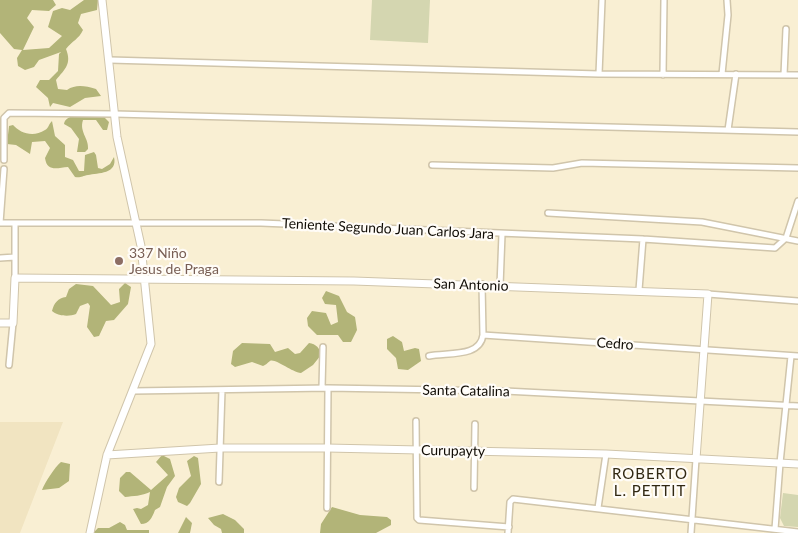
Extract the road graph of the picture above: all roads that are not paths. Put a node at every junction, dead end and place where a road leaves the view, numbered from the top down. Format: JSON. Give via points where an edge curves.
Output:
{"nodes":[{"id":1,"x":102,"y":0,"type":"edge"},
{"id":2,"x":602,"y":0,"type":"edge"},
{"id":3,"x":664,"y":0,"type":"edge"},
{"id":4,"x":727,"y":0,"type":"edge"},
{"id":5,"x":786,"y":29,"type":"dead end"},
{"id":6,"x":110,"y":60,"type":"junction"},
{"id":7,"x":599,"y":74,"type":"junction"},
{"id":8,"x":722,"y":74,"type":"junction"},
{"id":9,"x":736,"y":74,"type":"junction"},
{"id":10,"x":662,"y":75,"type":"junction"},
{"id":11,"x":784,"y":75,"type":"junction"},
{"id":12,"x":798,"y":75,"type":"edge"},
{"id":13,"x":115,"y":114,"type":"junction"},
{"id":14,"x":728,"y":130,"type":"junction"},
{"id":15,"x":798,"y":132,"type":"edge"},
{"id":16,"x":4,"y":160,"type":"dead end"},
{"id":17,"x":432,"y":165,"type":"dead end"},
{"id":18,"x":798,"y":168,"type":"edge"},
{"id":19,"x":4,"y":169,"type":"dead end"},
{"id":20,"x":798,"y":201,"type":"edge"},
{"id":21,"x":548,"y":213,"type":"dead end"},
{"id":22,"x":138,"y":222,"type":"junction"},
{"id":23,"x":0,"y":223,"type":"edge"},
{"id":24,"x":15,"y":223,"type":"junction"},
{"id":25,"x":502,"y":234,"type":"junction"},
{"id":26,"x":786,"y":238,"type":"junction"},
{"id":27,"x":643,"y":239,"type":"junction"},
{"id":28,"x":798,"y":241,"type":"edge"},
{"id":29,"x":15,"y":257,"type":"junction"},
{"id":30,"x":0,"y":258,"type":"edge"},
{"id":31,"x":15,"y":278,"type":"junction"},
{"id":32,"x":144,"y":279,"type":"junction"},
{"id":33,"x":482,"y":284,"type":"junction"},
{"id":34,"x":500,"y":286,"type":"junction"},
{"id":35,"x":639,"y":290,"type":"junction"},
{"id":36,"x":708,"y":294,"type":"junction"},
{"id":37,"x":798,"y":301,"type":"edge"},
{"id":38,"x":13,"y":322,"type":"junction"},
{"id":39,"x":0,"y":323,"type":"edge"},
{"id":40,"x":483,"y":334,"type":"junction"},
{"id":41,"x":323,"y":347,"type":"dead end"},
{"id":42,"x":705,"y":350,"type":"junction"},
{"id":43,"x":429,"y":356,"type":"dead end"},
{"id":44,"x":791,"y":356,"type":"junction"},
{"id":45,"x":798,"y":356,"type":"edge"},
{"id":46,"x":9,"y":365,"type":"dead end"},
{"id":47,"x":322,"y":388,"type":"junction"},
{"id":48,"x":328,"y":388,"type":"junction"},
{"id":49,"x":222,"y":390,"type":"junction"},
{"id":50,"x":133,"y":391,"type":"junction"},
{"id":51,"x":701,"y":401,"type":"junction"},
{"id":52,"x":788,"y":405,"type":"junction"},
{"id":53,"x":798,"y":406,"type":"edge"},
{"id":54,"x":416,"y":421,"type":"dead end"},
{"id":55,"x":475,"y":424,"type":"dead end"},
{"id":56,"x":220,"y":448,"type":"junction"},
{"id":57,"x":327,"y":448,"type":"junction"},
{"id":58,"x":416,"y":450,"type":"junction"},
{"id":59,"x":475,"y":451,"type":"junction"},
{"id":60,"x":606,"y":454,"type":"junction"},
{"id":61,"x":107,"y":455,"type":"junction"},
{"id":62,"x":696,"y":459,"type":"junction"},
{"id":63,"x":780,"y":463,"type":"junction"},
{"id":64,"x":798,"y":464,"type":"edge"},
{"id":65,"x":219,"y":482,"type":"dead end"},
{"id":66,"x":474,"y":488,"type":"dead end"},
{"id":67,"x":327,"y":508,"type":"dead end"},
{"id":68,"x":598,"y":508,"type":"junction"},
{"id":69,"x":692,"y":520,"type":"junction"},
{"id":70,"x":775,"y":529,"type":"junction"},
{"id":71,"x":508,"y":530,"type":"edge"},
{"id":72,"x":798,"y":532,"type":"edge"},
{"id":73,"x":90,"y":533,"type":"edge"},
{"id":74,"x":691,"y":533,"type":"edge"}],
"edges":[{"from":1,"to":6,"type":"street"},
{"from":2,"to":7,"type":"street"},
{"from":3,"to":10,"type":"street"},
{"from":4,"to":8,"type":"street"},
{"from":5,"to":11,"type":"street"},
{"from":6,"to":7,"type":"street"},
{"from":6,"to":13,"type":"street"},
{"from":7,"to":10,"type":"street"},
{"from":8,"to":9,"type":"street"},
{"from":8,"to":10,"type":"street"},
{"from":9,"to":11,"type":"street"},
{"from":9,"to":14,"type":"street"},
{"from":11,"to":12,"type":"street"},
{"from":13,"to":14,"type":"street"},
{"from":13,"to":16,"type":"street","via":[[9,113],[4,118]]},
{"from":13,"to":22,"type":"street"},
{"from":14,"to":15,"type":"street"},
{"from":17,"to":18,"type":"street","via":[[553,168],[582,163]]},
{"from":19,"to":23,"type":"street"},
{"from":20,"to":26,"type":"street"},
{"from":21,"to":26,"type":"street","via":[[702,222]]},
{"from":22,"to":24,"type":"street","name":"Teniente Segundo Juan Carlos Jara"},
{"from":22,"to":25,"type":"street","name":"Teniente Segundo Juan Carlos Jara","via":[[261,223]]},
{"from":22,"to":32,"type":"street"},
{"from":23,"to":24,"type":"street","name":"Teniente Segundo Juan Carlos Jara"},
{"from":24,"to":29,"type":"street"},
{"from":25,"to":27,"type":"street","name":"Teniente Segundo Juan Carlos Jara"},
{"from":25,"to":34,"type":"street"},
{"from":26,"to":27,"type":"street","name":"Teniente Segundo Juan Carlos Jara","via":[[775,248]]},
{"from":26,"to":28,"type":"street"},
{"from":27,"to":35,"type":"street"},
{"from":29,"to":30,"type":"street"},
{"from":29,"to":31,"type":"street"},
{"from":31,"to":32,"type":"street","name":"San Antonio"},
{"from":31,"to":38,"type":"street"},
{"from":32,"to":33,"type":"street","name":"San Antonio"},
{"from":32,"to":50,"type":"street","via":[[151,344]]},
{"from":33,"to":34,"type":"street","name":"San Antonio"},
{"from":33,"to":40,"type":"street"},
{"from":34,"to":35,"type":"street","name":"San Antonio"},
{"from":35,"to":36,"type":"street","name":"San Antonio"},
{"from":36,"to":37,"type":"street","name":"San Antonio"},
{"from":36,"to":42,"type":"street"},
{"from":38,"to":39,"type":"street"},
{"from":38,"to":46,"type":"street"},
{"from":40,"to":42,"type":"street","name":"Cedro"},
{"from":40,"to":43,"type":"street","via":[[480,345],[474,350]]},
{"from":41,"to":47,"type":"street"},
{"from":42,"to":44,"type":"street","name":"Cedro"},
{"from":42,"to":51,"type":"street"},
{"from":44,"to":45,"type":"street","name":"Cedro"},
{"from":44,"to":52,"type":"street"},
{"from":47,"to":48,"type":"street","name":"Santa Catalina"},
{"from":47,"to":49,"type":"street","name":"Santa Catalina"},
{"from":48,"to":51,"type":"street","name":"Santa Catalina","via":[[505,391]]},
{"from":48,"to":57,"type":"street"},
{"from":49,"to":50,"type":"street","name":"Santa Catalina"},
{"from":49,"to":56,"type":"street"},
{"from":50,"to":61,"type":"street"},
{"from":51,"to":52,"type":"street","name":"Santa Catalina"},
{"from":51,"to":62,"type":"street"},
{"from":52,"to":53,"type":"street","name":"Santa Catalina"},
{"from":52,"to":63,"type":"street"},
{"from":54,"to":58,"type":"street"},
{"from":55,"to":59,"type":"street"},
{"from":56,"to":57,"type":"street","name":"Curupayty"},
{"from":56,"to":61,"type":"street","name":"Curupayty"},
{"from":56,"to":65,"type":"street"},
{"from":57,"to":58,"type":"street","name":"Curupayty"},
{"from":57,"to":67,"type":"street"},
{"from":58,"to":59,"type":"street","name":"Curupayty"},
{"from":58,"to":71,"type":"street","via":[[416,515],[419,520]]},
{"from":59,"to":60,"type":"street","name":"Curupayty"},
{"from":59,"to":66,"type":"street"},
{"from":60,"to":62,"type":"street","name":"Curupayty"},
{"from":60,"to":68,"type":"street"},
{"from":61,"to":73,"type":"street"},
{"from":62,"to":63,"type":"street","name":"Curupayty"},
{"from":62,"to":69,"type":"street"},
{"from":63,"to":64,"type":"street","name":"Curupayty"},
{"from":63,"to":70,"type":"street"},
{"from":68,"to":69,"type":"street"},
{"from":68,"to":71,"type":"street","via":[[513,499]]},
{"from":69,"to":70,"type":"street"},
{"from":69,"to":74,"type":"street"},
{"from":70,"to":72,"type":"street"}]}
